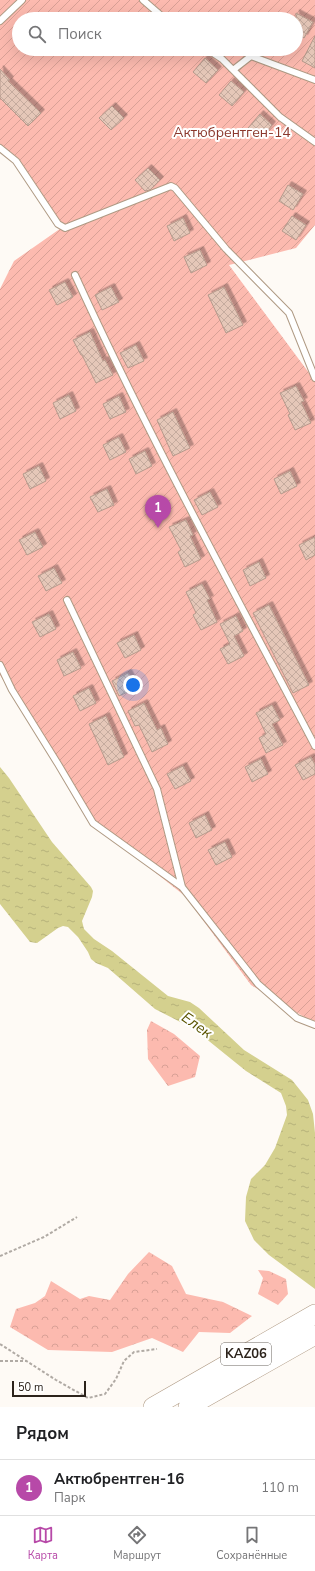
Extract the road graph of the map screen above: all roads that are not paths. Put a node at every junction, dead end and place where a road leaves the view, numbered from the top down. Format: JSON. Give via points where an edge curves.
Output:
{"nodes":[{"id":1,"x":22,"y":0,"type":"edge"},
{"id":2,"x":143,"y":0,"type":"edge"},
{"id":3,"x":157,"y":12,"type":"edge"},
{"id":4,"x":0,"y":21,"type":"edge"},
{"id":5,"x":218,"y":56,"type":"edge"},
{"id":6,"x":233,"y":70,"type":"junction"},
{"id":7,"x":315,"y":80,"type":"edge"},
{"id":8,"x":315,"y":142,"type":"edge"},
{"id":9,"x":0,"y":148,"type":"edge"},
{"id":10,"x":75,"y":275,"type":"dead end"},
{"id":11,"x":315,"y":378,"type":"edge"},
{"id":12,"x":67,"y":600,"type":"dead end"},
{"id":13,"x":0,"y":665,"type":"edge"},
{"id":14,"x":315,"y":746,"type":"edge"},
{"id":15,"x":182,"y":888,"type":"junction"},
{"id":16,"x":315,"y":1025,"type":"edge"},
{"id":17,"x":315,"y":1314,"type":"edge"},
{"id":18,"x":315,"y":1335,"type":"edge"},
{"id":19,"x":182,"y":1400,"type":"edge"},
{"id":20,"x":153,"y":1407,"type":"edge"}],
"edges":[{"from":1,"to":4,"type":"lane"},
{"from":2,"to":3,"type":"lane"},
{"from":5,"to":6,"type":"lane"},
{"from":6,"to":7,"type":"lane","via":[[251,56]]},
{"from":6,"to":8,"type":"lane","via":[[280,118]]},
{"from":9,"to":11,"type":"lane","via":[[16,162],[58,224],[65,228],[171,186],[175,188],[226,248],[288,313]]},
{"from":10,"to":14,"type":"lane","via":[[151,434]]},
{"from":12,"to":15,"type":"lane","via":[[157,789]]},
{"from":13,"to":15,"type":"lane","via":[[12,690],[93,823]]},
{"from":15,"to":16,"type":"lane","via":[[258,984],[297,1018]]},
{"from":17,"to":19,"type":"highway","number":"KАZ06"},
{"from":18,"to":19,"type":"highway","number":"KАZ06"},
{"from":19,"to":20,"type":"highway","number":"KАZ06"}]}
